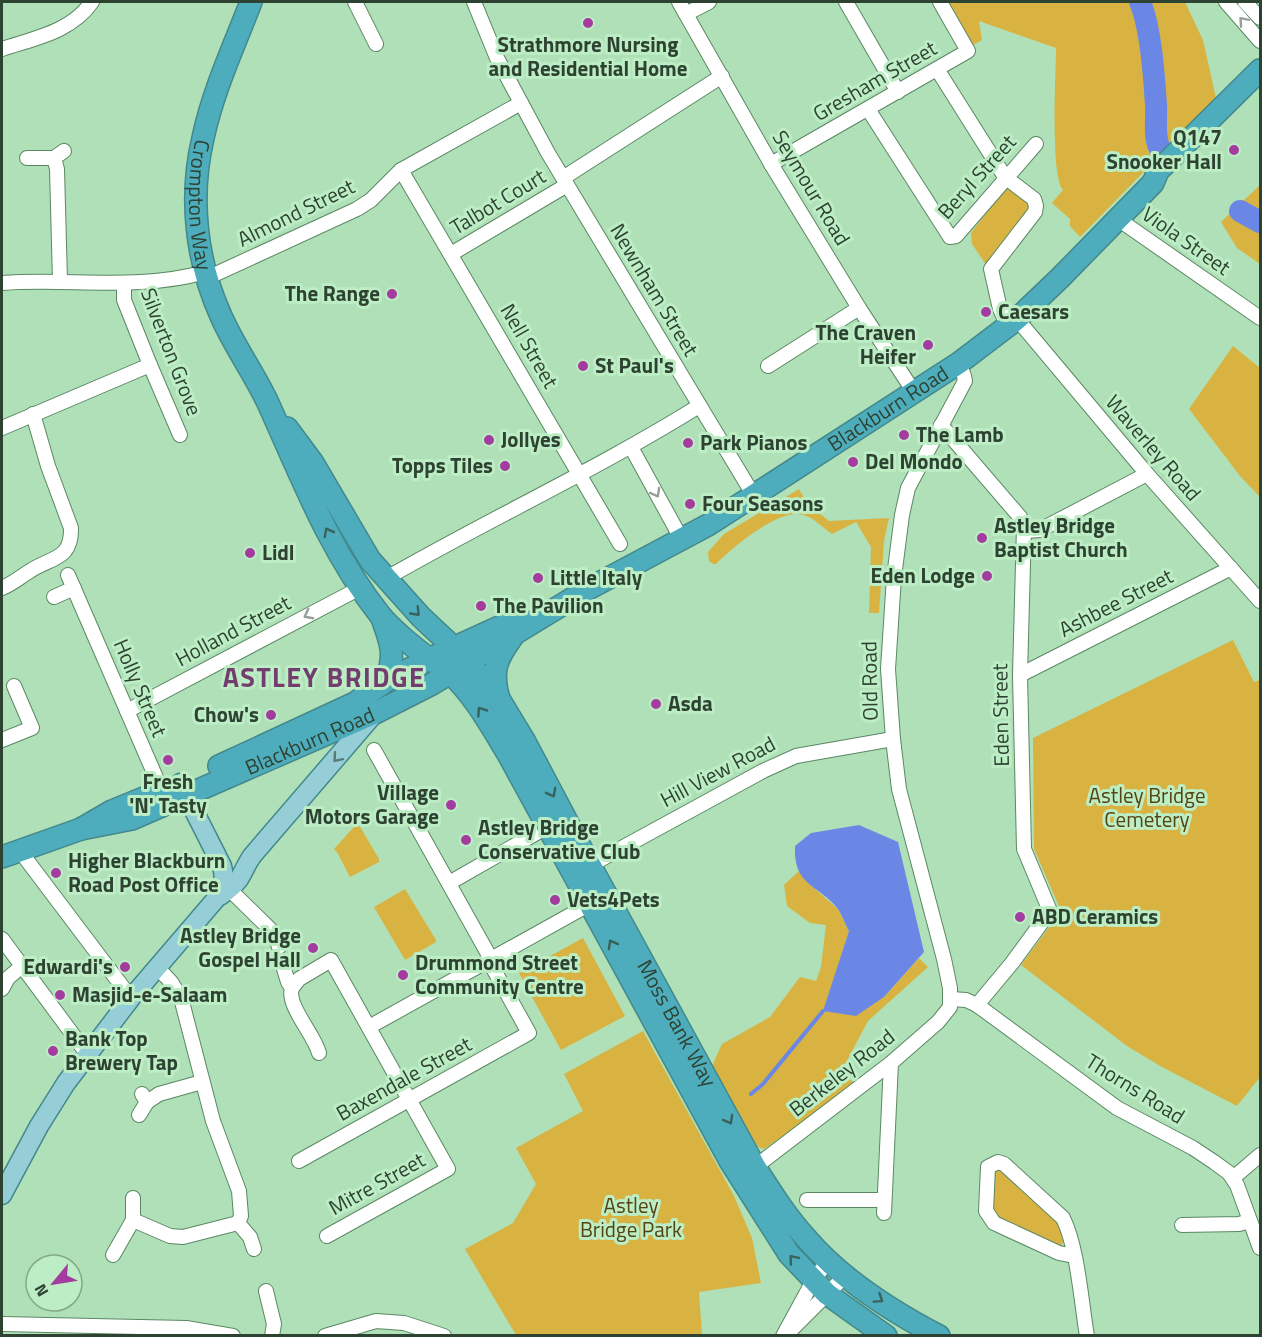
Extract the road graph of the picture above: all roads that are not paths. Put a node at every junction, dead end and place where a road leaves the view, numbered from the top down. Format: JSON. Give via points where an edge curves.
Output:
{"nodes":[{"id":1,"x":92,"y":2,"type":"edge"},
{"id":2,"x":251,"y":2,"type":"edge"},
{"id":3,"x":355,"y":2,"type":"edge"},
{"id":4,"x":474,"y":2,"type":"edge"},
{"id":5,"x":679,"y":2,"type":"edge"},
{"id":6,"x":708,"y":2,"type":"edge"},
{"id":7,"x":846,"y":2,"type":"edge"},
{"id":8,"x":940,"y":2,"type":"edge"},
{"id":9,"x":1227,"y":2,"type":"edge"},
{"id":10,"x":1245,"y":2,"type":"edge"},
{"id":11,"x":1251,"y":2,"type":"edge"},
{"id":12,"x":1260,"y":7,"type":"edge"},
{"id":13,"x":686,"y":14,"type":"junction"},
{"id":14,"x":1260,"y":18,"type":"edge"},
{"id":15,"x":1260,"y":41,"type":"edge"},
{"id":16,"x":376,"y":44,"type":"dead end"},
{"id":17,"x":2,"y":50,"type":"edge"},
{"id":18,"x":937,"y":69,"type":"junction"},
{"id":19,"x":1260,"y":70,"type":"edge"},
{"id":20,"x":722,"y":76,"type":"junction"},
{"id":21,"x":1260,"y":89,"type":"edge"},
{"id":22,"x":898,"y":92,"type":"junction"},
{"id":23,"x":521,"y":104,"type":"junction"},
{"id":24,"x":868,"y":110,"type":"junction"},
{"id":25,"x":1036,"y":144,"type":"dead end"},
{"id":26,"x":27,"y":158,"type":"dead end"},
{"id":27,"x":771,"y":164,"type":"junction"},
{"id":28,"x":401,"y":170,"type":"junction"},
{"id":29,"x":1005,"y":177,"type":"junction"},
{"id":30,"x":565,"y":182,"type":"junction"},
{"id":31,"x":1153,"y":183,"type":"junction"},
{"id":32,"x":1118,"y":219,"type":"junction"},
{"id":33,"x":451,"y":254,"type":"junction"},
{"id":34,"x":206,"y":275,"type":"junction"},
{"id":35,"x":60,"y":281,"type":"junction"},
{"id":36,"x":2,"y":283,"type":"edge"},
{"id":37,"x":124,"y":283,"type":"junction"},
{"id":38,"x":859,"y":308,"type":"junction"},
{"id":39,"x":1260,"y":318,"type":"edge"},
{"id":40,"x":1013,"y":323,"type":"junction"},
{"id":41,"x":959,"y":363,"type":"junction"},
{"id":42,"x":150,"y":365,"type":"junction"},
{"id":43,"x":768,"y":366,"type":"dead end"},
{"id":44,"x":914,"y":392,"type":"junction"},
{"id":45,"x":267,"y":401,"type":"junction"},
{"id":46,"x":699,"y":406,"type":"junction"},
{"id":47,"x":33,"y":414,"type":"junction"},
{"id":48,"x":941,"y":425,"type":"junction"},
{"id":49,"x":2,"y":428,"type":"edge"},
{"id":50,"x":180,"y":435,"type":"dead end"},
{"id":51,"x":631,"y":447,"type":"junction"},
{"id":52,"x":1147,"y":474,"type":"junction"},
{"id":53,"x":580,"y":476,"type":"junction"},
{"id":54,"x":754,"y":496,"type":"junction"},
{"id":55,"x":1025,"y":531,"type":"junction"},
{"id":56,"x":682,"y":540,"type":"junction"},
{"id":57,"x":620,"y":544,"type":"dead end"},
{"id":58,"x":1231,"y":568,"type":"junction"},
{"id":59,"x":68,"y":575,"type":"dead end"},
{"id":60,"x":385,"y":579,"type":"junction"},
{"id":61,"x":2,"y":588,"type":"edge"},
{"id":62,"x":74,"y":588,"type":"junction"},
{"id":63,"x":360,"y":588,"type":"junction"},
{"id":64,"x":588,"y":589,"type":"junction"},
{"id":65,"x":54,"y":597,"type":"dead end"},
{"id":66,"x":1260,"y":601,"type":"edge"},
{"id":67,"x":382,"y":618,"type":"junction"},
{"id":68,"x":516,"y":632,"type":"junction"},
{"id":69,"x":461,"y":654,"type":"junction"},
{"id":70,"x":440,"y":666,"type":"junction"},
{"id":71,"x":1020,"y":675,"type":"junction"},
{"id":72,"x":386,"y":681,"type":"junction"},
{"id":73,"x":14,"y":686,"type":"dead end"},
{"id":74,"x":499,"y":699,"type":"junction"},
{"id":75,"x":355,"y":703,"type":"junction"},
{"id":76,"x":127,"y":711,"type":"junction"},
{"id":77,"x":375,"y":713,"type":"junction"},
{"id":78,"x":893,"y":739,"type":"junction"},
{"id":79,"x":2,"y":740,"type":"edge"},
{"id":80,"x":374,"y":750,"type":"dead end"},
{"id":81,"x":174,"y":794,"type":"junction"},
{"id":82,"x":547,"y":827,"type":"junction"},
{"id":83,"x":11,"y":854,"type":"edge"},
{"id":84,"x":582,"y":870,"type":"junction"},
{"id":85,"x":448,"y":883,"type":"junction"},
{"id":86,"x":223,"y":885,"type":"junction"},
{"id":87,"x":590,"y":904,"type":"junction"},
{"id":88,"x":2,"y":939,"type":"edge"},
{"id":89,"x":279,"y":947,"type":"dead end"},
{"id":90,"x":490,"y":960,"type":"junction"},
{"id":91,"x":22,"y":966,"type":"junction"},
{"id":92,"x":157,"y":967,"type":"junction"},
{"id":93,"x":284,"y":969,"type":"dead end"},
{"id":94,"x":4,"y":982,"type":"edge"},
{"id":95,"x":292,"y":988,"type":"junction"},
{"id":96,"x":131,"y":998,"type":"junction"},
{"id":97,"x":951,"y":1003,"type":"junction"},
{"id":98,"x":978,"y":1005,"type":"junction"},
{"id":99,"x":369,"y":1027,"type":"junction"},
{"id":100,"x":319,"y":1053,"type":"dead end"},
{"id":101,"x":88,"y":1055,"type":"junction"},
{"id":102,"x":891,"y":1063,"type":"junction"},
{"id":103,"x":202,"y":1082,"type":"junction"},
{"id":104,"x":409,"y":1100,"type":"junction"},
{"id":105,"x":139,"y":1115,"type":"dead end"},
{"id":106,"x":1260,"y":1155,"type":"edge"},
{"id":107,"x":299,"y":1161,"type":"dead end"},
{"id":108,"x":755,"y":1167,"type":"junction"},
{"id":109,"x":1233,"y":1178,"type":"junction"},
{"id":110,"x":2,"y":1195,"type":"edge"},
{"id":111,"x":133,"y":1198,"type":"dead end"},
{"id":112,"x":807,"y":1200,"type":"dead end"},
{"id":113,"x":133,"y":1220,"type":"junction"},
{"id":114,"x":1250,"y":1221,"type":"junction"},
{"id":115,"x":238,"y":1223,"type":"junction"},
{"id":116,"x":1182,"y":1225,"type":"dead end"},
{"id":117,"x":327,"y":1236,"type":"dead end"},
{"id":118,"x":1260,"y":1244,"type":"edge"},
{"id":119,"x":254,"y":1249,"type":"dead end"},
{"id":120,"x":113,"y":1255,"type":"dead end"},
{"id":121,"x":1074,"y":1256,"type":"junction"},
{"id":122,"x":828,"y":1261,"type":"junction"},
{"id":123,"x":845,"y":1276,"type":"junction"},
{"id":124,"x":820,"y":1288,"type":"junction"},
{"id":125,"x":266,"y":1291,"type":"dead end"},
{"id":126,"x":2,"y":1324,"type":"edge"},
{"id":127,"x":151,"y":1331,"type":"edge"},
{"id":128,"x":232,"y":1335,"type":"edge"},
{"id":129,"x":272,"y":1335,"type":"edge"},
{"id":130,"x":325,"y":1335,"type":"edge"},
{"id":131,"x":444,"y":1335,"type":"edge"},
{"id":132,"x":784,"y":1335,"type":"edge"},
{"id":133,"x":886,"y":1335,"type":"edge"},
{"id":134,"x":939,"y":1335,"type":"edge"},
{"id":135,"x":1087,"y":1335,"type":"edge"}],
"edges":[{"from":1,"to":17,"type":"street","via":[[77,19],[59,30]]},
{"from":2,"to":34,"type":"highway","name":"Crompton Way","via":[[202,138],[196,197]]},
{"from":3,"to":16,"type":"street"},
{"from":4,"to":23,"type":"street","name":"Newnham Street"},
{"from":5,"to":13,"type":"street","name":"Seymour Road"},
{"from":6,"to":13,"type":"street"},
{"from":7,"to":22,"type":"street"},
{"from":8,"to":18,"type":"street","name":"Gresham Street","via":[[968,51]]},
{"from":15,"to":9,"type":"street","one_way":true},
{"from":10,"to":14,"type":"street"},
{"from":11,"to":12,"type":"street"},
{"from":13,"to":20,"type":"street","name":"Seymour Road"},
{"from":18,"to":22,"type":"street","name":"Gresham Street"},
{"from":18,"to":29,"type":"street"},
{"from":19,"to":31,"type":"highway","name":"Blackburn Road","via":[[1158,171]]},
{"from":20,"to":27,"type":"street","name":"Seymour Road"},
{"from":20,"to":30,"type":"street","name":"Talbot Court"},
{"from":21,"to":31,"type":"highway","name":"Blackburn Road","via":[[1166,179]]},
{"from":22,"to":24,"type":"street","name":"Gresham Street"},
{"from":23,"to":28,"type":"street","name":"Almond Street"},
{"from":23,"to":30,"type":"street","name":"Newnham Street"},
{"from":24,"to":27,"type":"street","name":"Gresham Street"},
{"from":24,"to":29,"type":"street","name":"Beryl Street","via":[[950,237],[956,236]]},
{"from":25,"to":29,"type":"street","name":"Beryl Street"},
{"from":26,"to":35,"type":"street","via":[[59,155]]},
{"from":27,"to":38,"type":"street","name":"Seymour Road"},
{"from":28,"to":33,"type":"street","name":"Nell Street"},
{"from":28,"to":34,"type":"street","name":"Almond Street","via":[[357,209]]},
{"from":29,"to":40,"type":"street","name":"Waverley Road","via":[[1034,199],[1036,206],[991,269],[1000,309]]},
{"from":30,"to":33,"type":"street","name":"Talbot Court"},
{"from":30,"to":46,"type":"street","name":"Newnham Street"},
{"from":31,"to":32,"type":"highway","name":"Blackburn Road"},
{"from":32,"to":39,"type":"street","name":"Viola Street"},
{"from":32,"to":40,"type":"highway","name":"Blackburn Road"},
{"from":33,"to":53,"type":"street","name":"Nell Street"},
{"from":34,"to":37,"type":"street","name":"Almond Street"},
{"from":34,"to":45,"type":"highway","name":"Crompton Way","via":[[220,315]]},
{"from":35,"to":36,"type":"street","name":"Almond Street"},
{"from":35,"to":37,"type":"street","name":"Almond Street"},
{"from":37,"to":42,"type":"street","name":"Silverton Grove","via":[[124,300]]},
{"from":38,"to":43,"type":"street"},
{"from":38,"to":44,"type":"street","name":"Seymour Road"},
{"from":40,"to":41,"type":"highway","name":"Blackburn Road"},
{"from":40,"to":52,"type":"street","name":"Waverley Road"},
{"from":41,"to":44,"type":"highway","name":"Blackburn Road"},
{"from":41,"to":48,"type":"street","name":"Old Road","via":[[964,381]]},
{"from":42,"to":47,"type":"street"},
{"from":42,"to":50,"type":"street","name":"Silverton Grove"},
{"from":44,"to":54,"type":"highway","name":"Blackburn Road"},
{"from":45,"to":60,"type":"highway","name":"Crompton Way","via":[[313,463]]},
{"from":63,"to":45,"type":"highway","name":"Crompton Way","one_way":true,"via":[[301,480]]},
{"from":46,"to":51,"type":"street"},
{"from":46,"to":54,"type":"street","name":"Newnham Street"},
{"from":47,"to":49,"type":"street"},
{"from":47,"to":61,"type":"street","via":[[71,538],[60,557],[33,568]]},
{"from":48,"to":55,"type":"street","via":[[1020,517]]},
{"from":48,"to":78,"type":"street","name":"Old Road","via":[[908,488],[902,515],[888,669]]},
{"from":51,"to":53,"type":"street"},
{"from":51,"to":56,"type":"street","one_way":true},
{"from":52,"to":55,"type":"street","via":[[1040,530]]},
{"from":52,"to":58,"type":"street","name":"Waverley Road"},
{"from":53,"to":57,"type":"street","name":"Nell Street"},
{"from":53,"to":60,"type":"street"},
{"from":54,"to":56,"type":"highway","name":"Blackburn Road"},
{"from":55,"to":71,"type":"street","name":"Eden Street"},
{"from":56,"to":64,"type":"highway","name":"Blackburn Road"},
{"from":58,"to":66,"type":"street","name":"Waverley Road"},
{"from":58,"to":71,"type":"street","name":"Ashbee Street"},
{"from":59,"to":62,"type":"street","name":"Holly Street"},
{"from":60,"to":69,"type":"highway","name":"Crompton Way","one_way":true},
{"from":62,"to":65,"type":"street"},
{"from":62,"to":76,"type":"street","name":"Holly Street"},
{"from":63,"to":67,"type":"highway","name":"Crompton Way"},
{"from":63,"to":76,"type":"street","name":"Holland Street","one_way":true},
{"from":64,"to":68,"type":"highway","name":"Blackburn Road"},
{"from":64,"to":69,"type":"highway","name":"Blackburn Road"},
{"from":67,"to":70,"type":"highway","name":"Crompton Way"},
{"from":67,"to":72,"type":"highway","via":[[393,663]]},
{"from":68,"to":69,"type":"highway","name":"Blackburn Road"},
{"from":68,"to":74,"type":"highway","via":[[495,669]]},
{"from":69,"to":70,"type":"highway","name":"Blackburn Road"},
{"from":69,"to":74,"type":"highway","name":"Moss Bank Way"},
{"from":70,"to":72,"type":"highway","name":"Blackburn Road"},
{"from":70,"to":75,"type":"highway"},
{"from":70,"to":77,"type":"highway","name":"Blackburn Road","via":[[432,684]]},
{"from":82,"to":70,"type":"highway","name":"Moss Bank Way","one_way":true,"via":[[486,717]]},
{"from":71,"to":98,"type":"street","name":"Eden Street","via":[[1024,849],[1050,912]]},
{"from":72,"to":75,"type":"highway","name":"Blackburn Road"},
{"from":73,"to":79,"type":"street","via":[[32,728]]},
{"from":74,"to":84,"type":"highway","name":"Moss Bank Way","one_way":true,"via":[[525,742]]},
{"from":75,"to":81,"type":"highway","name":"Blackburn Road"},
{"from":76,"to":81,"type":"street","name":"Holly Street"},
{"from":77,"to":81,"type":"highway","name":"Blackburn Road"},
{"from":77,"to":86,"type":"main road","one_way":true,"via":[[245,866],[233,869]]},
{"from":78,"to":84,"type":"street","name":"Hill View Road","via":[[796,756]]},
{"from":78,"to":97,"type":"street","name":"Old Road","via":[[899,789],[944,959]]},
{"from":80,"to":85,"type":"street"},
{"from":81,"to":83,"type":"highway","name":"Blackburn Road","via":[[112,811],[81,829]]},
{"from":81,"to":86,"type":"main road"},
{"from":82,"to":84,"type":"highway","name":"Moss Bank Way"},
{"from":82,"to":85,"type":"street"},
{"from":83,"to":96,"type":"street"},
{"from":84,"to":87,"type":"highway","name":"Moss Bank Way"},
{"from":84,"to":108,"type":"highway","name":"Moss Bank Way","one_way":true},
{"from":85,"to":90,"type":"street"},
{"from":86,"to":89,"type":"street","via":[[274,933]]},
{"from":86,"to":92,"type":"main road"},
{"from":87,"to":90,"type":"street"},
{"from":124,"to":87,"type":"highway","name":"Moss Bank Way","one_way":true,"via":[[789,1254],[730,1161]]},
{"from":88,"to":91,"type":"street"},
{"from":90,"to":99,"type":"street"},
{"from":90,"to":104,"type":"street","name":"Baxendale Street","via":[[529,1033]]},
{"from":91,"to":94,"type":"street"},
{"from":91,"to":101,"type":"street"},
{"from":92,"to":96,"type":"main road"},
{"from":92,"to":103,"type":"street","via":[[181,998]]},
{"from":93,"to":95,"type":"street"},
{"from":95,"to":99,"type":"street","via":[[299,979],[332,960]]},
{"from":95,"to":100,"type":"street","via":[[292,1002]]},
{"from":96,"to":101,"type":"main road"},
{"from":97,"to":98,"type":"street","name":"Thorns Road","via":[[966,1000]]},
{"from":97,"to":102,"type":"street","name":"Berkeley Road","via":[[938,1022]]},
{"from":98,"to":109,"type":"street","name":"Thorns Road","via":[[1117,1108],[1193,1148]]},
{"from":99,"to":104,"type":"street"},
{"from":101,"to":110,"type":"main road","via":[[39,1126]]},
{"from":102,"to":108,"type":"street","name":"Berkeley Road"},
{"from":102,"to":112,"type":"street","via":[[884,1207]]},
{"from":103,"to":105,"type":"street","via":[[145,1098]]},
{"from":103,"to":115,"type":"street","via":[[239,1191]]},
{"from":104,"to":107,"type":"street","name":"Baxendale Street"},
{"from":104,"to":117,"type":"street","name":"Mitre Street","via":[[448,1169]]},
{"from":106,"to":109,"type":"street"},
{"from":108,"to":122,"type":"highway","name":"Moss Bank Way","via":[[781,1208]]},
{"from":109,"to":114,"type":"street","name":"Thorns Road"},
{"from":111,"to":113,"type":"street"},
{"from":113,"to":115,"type":"street","via":[[177,1237]]},
{"from":113,"to":120,"type":"street"},
{"from":114,"to":116,"type":"street"},
{"from":114,"to":118,"type":"street","name":"Thorns Road"},
{"from":115,"to":119,"type":"street","via":[[250,1236]]},
{"from":121,"to":121,"type":"street","via":[[1063,1218],[1004,1164],[998,1162],[988,1167],[988,1218],[1059,1253]]},
{"from":121,"to":135,"type":"street"},
{"from":122,"to":123,"type":"highway","name":"Moss Bank Way"},
{"from":122,"to":124,"type":"street"},
{"from":123,"to":124,"type":"street"},
{"from":123,"to":134,"type":"highway","name":"Moss Bank Way","one_way":true},
{"from":124,"to":132,"type":"street"},
{"from":124,"to":133,"type":"highway","name":"Moss Bank Way"},
{"from":125,"to":129,"type":"street","via":[[274,1324]]},
{"from":126,"to":127,"type":"street"},
{"from":127,"to":128,"type":"street","via":[[196,1329]]},
{"from":130,"to":131,"type":"street","via":[[376,1321],[404,1323]]}]}
